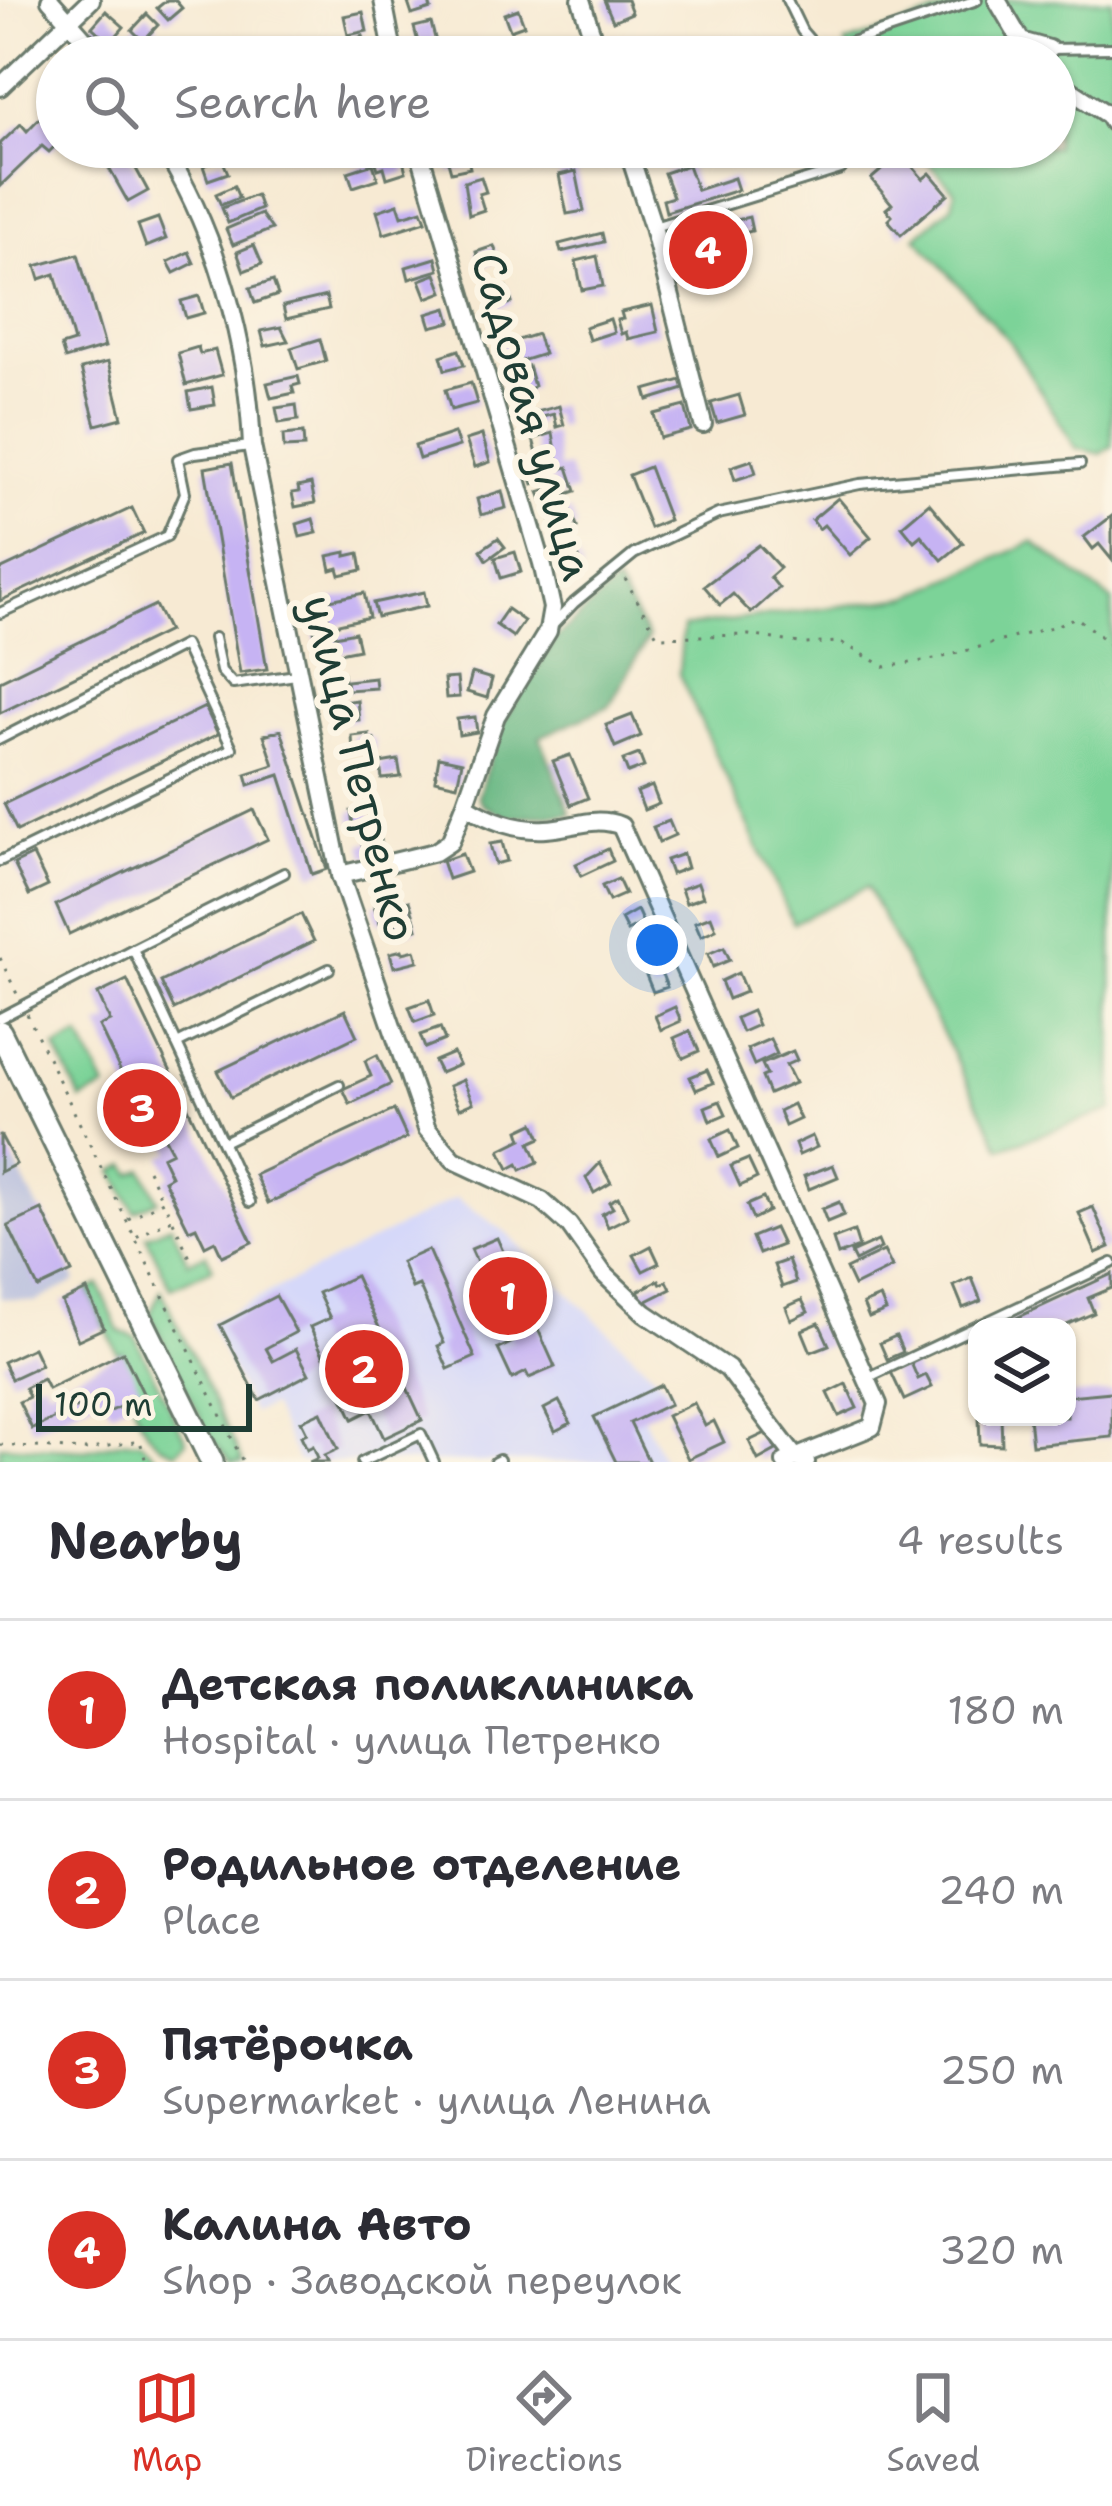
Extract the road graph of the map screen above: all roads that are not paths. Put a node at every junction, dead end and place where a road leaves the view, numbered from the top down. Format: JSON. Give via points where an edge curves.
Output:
{"nodes":[{"id":1,"x":50,"y":0,"type":"edge"},
{"id":2,"x":91,"y":0,"type":"edge"},
{"id":3,"x":383,"y":0,"type":"edge"},
{"id":4,"x":581,"y":0,"type":"edge"},
{"id":5,"x":787,"y":0,"type":"edge"},
{"id":6,"x":976,"y":0,"type":"edge"},
{"id":7,"x":997,"y":0,"type":"edge"},
{"id":8,"x":70,"y":22,"type":"junction"},
{"id":9,"x":55,"y":36,"type":"edge"},
{"id":10,"x":82,"y":36,"type":"edge"},
{"id":11,"x":390,"y":36,"type":"edge"},
{"id":12,"x":592,"y":36,"type":"edge"},
{"id":13,"x":806,"y":36,"type":"edge"},
{"id":14,"x":870,"y":36,"type":"edge"},
{"id":15,"x":1018,"y":36,"type":"edge"},
{"id":16,"x":1112,"y":48,"type":"edge"},
{"id":17,"x":1076,"y":51,"type":"edge"},
{"id":18,"x":36,"y":54,"type":"edge"},
{"id":19,"x":0,"y":87,"type":"edge"},
{"id":20,"x":1076,"y":94,"type":"edge"},
{"id":21,"x":1112,"y":122,"type":"edge"},
{"id":22,"x":174,"y":168,"type":"edge"},
{"id":23,"x":424,"y":168,"type":"edge"},
{"id":24,"x":635,"y":168,"type":"edge"},
{"id":25,"x":841,"y":169,"type":"dead end"},
{"id":26,"x":653,"y":227,"type":"junction"},
{"id":27,"x":703,"y":424,"type":"dead end"},
{"id":28,"x":251,"y":446,"type":"junction"},
{"id":29,"x":1080,"y":464,"type":"dead end"},
{"id":30,"x":0,"y":613,"type":"edge"},
{"id":31,"x":548,"y":631,"type":"junction"},
{"id":32,"x":214,"y":638,"type":"dead end"},
{"id":33,"x":296,"y":675,"type":"junction"},
{"id":34,"x":0,"y":739,"type":"edge"},
{"id":35,"x":465,"y":805,"type":"junction"},
{"id":36,"x":0,"y":861,"type":"edge"},
{"id":37,"x":284,"y":873,"type":"dead end"},
{"id":38,"x":340,"y":875,"type":"junction"},
{"id":39,"x":133,"y":949,"type":"junction"},
{"id":40,"x":329,"y":969,"type":"dead end"},
{"id":41,"x":0,"y":1018,"type":"edge"},
{"id":42,"x":0,"y":1032,"type":"edge"},
{"id":43,"x":177,"y":1044,"type":"junction"},
{"id":44,"x":339,"y":1085,"type":"dead end"},
{"id":45,"x":223,"y":1142,"type":"junction"},
{"id":46,"x":250,"y":1202,"type":"dead end"},
{"id":47,"x":1112,"y":1263,"type":"edge"},
{"id":48,"x":868,"y":1378,"type":"junction"},
{"id":49,"x":795,"y":1460,"type":"edge"},
{"id":50,"x":212,"y":1462,"type":"edge"},
{"id":51,"x":362,"y":1462,"type":"edge"},
{"id":52,"x":434,"y":1462,"type":"edge"}],
"edges":[{"from":1,"to":8,"type":"street"},
{"from":2,"to":8,"type":"street"},
{"from":3,"to":11,"type":"street"},
{"from":4,"to":12,"type":"street"},
{"from":5,"to":13,"type":"lane"},
{"from":6,"to":14,"type":"lane"},
{"from":7,"to":15,"type":"street"},
{"from":8,"to":9,"type":"street"},
{"from":8,"to":10,"type":"street"},
{"from":16,"to":17,"type":"lane"},
{"from":18,"to":19,"type":"street"},
{"from":20,"to":21,"type":"street"},
{"from":22,"to":28,"type":"street","name":"улица Петренко","via":[[222,286],[250,392]]},
{"from":23,"to":31,"type":"street","name":"Садовая улица","via":[[542,563],[552,608]]},
{"from":24,"to":26,"type":"street"},
{"from":25,"to":26,"type":"lane"},
{"from":26,"to":27,"type":"street"},
{"from":28,"to":30,"type":"lane","via":[[178,459],[185,493],[167,536]]},
{"from":28,"to":33,"type":"street","name":"улица Петренко"},
{"from":29,"to":31,"type":"lane","via":[[860,484],[718,514],[619,567]]},
{"from":31,"to":35,"type":"street","name":"Садовая улица","via":[[496,716]]},
{"from":32,"to":33,"type":"lane","via":[[220,670],[233,684]]},
{"from":33,"to":38,"type":"street","name":"улица Петренко"},
{"from":34,"to":36,"type":"lane","via":[[184,645],[232,748]]},
{"from":35,"to":38,"type":"street","name":"Садовая улица","via":[[450,842],[435,852]]},
{"from":35,"to":48,"type":"street","via":[[493,822],[544,830],[606,819],[620,826]]},
{"from":37,"to":39,"type":"lane"},
{"from":38,"to":49,"type":"street","name":"улица Петренко","via":[[427,1129],[454,1160],[542,1201],[569,1225],[645,1313],[728,1369]]},
{"from":39,"to":41,"type":"lane"},
{"from":39,"to":43,"type":"lane"},
{"from":40,"to":43,"type":"lane"},
{"from":42,"to":50,"type":"street"},
{"from":43,"to":45,"type":"lane"},
{"from":44,"to":45,"type":"lane"},
{"from":45,"to":46,"type":"lane"},
{"from":47,"to":48,"type":"lane"},
{"from":48,"to":49,"type":"street","name":"улица Петренко","via":[[878,1404],[872,1427]]},
{"from":51,"to":52,"type":"lane","via":[[421,1433]]}]}
